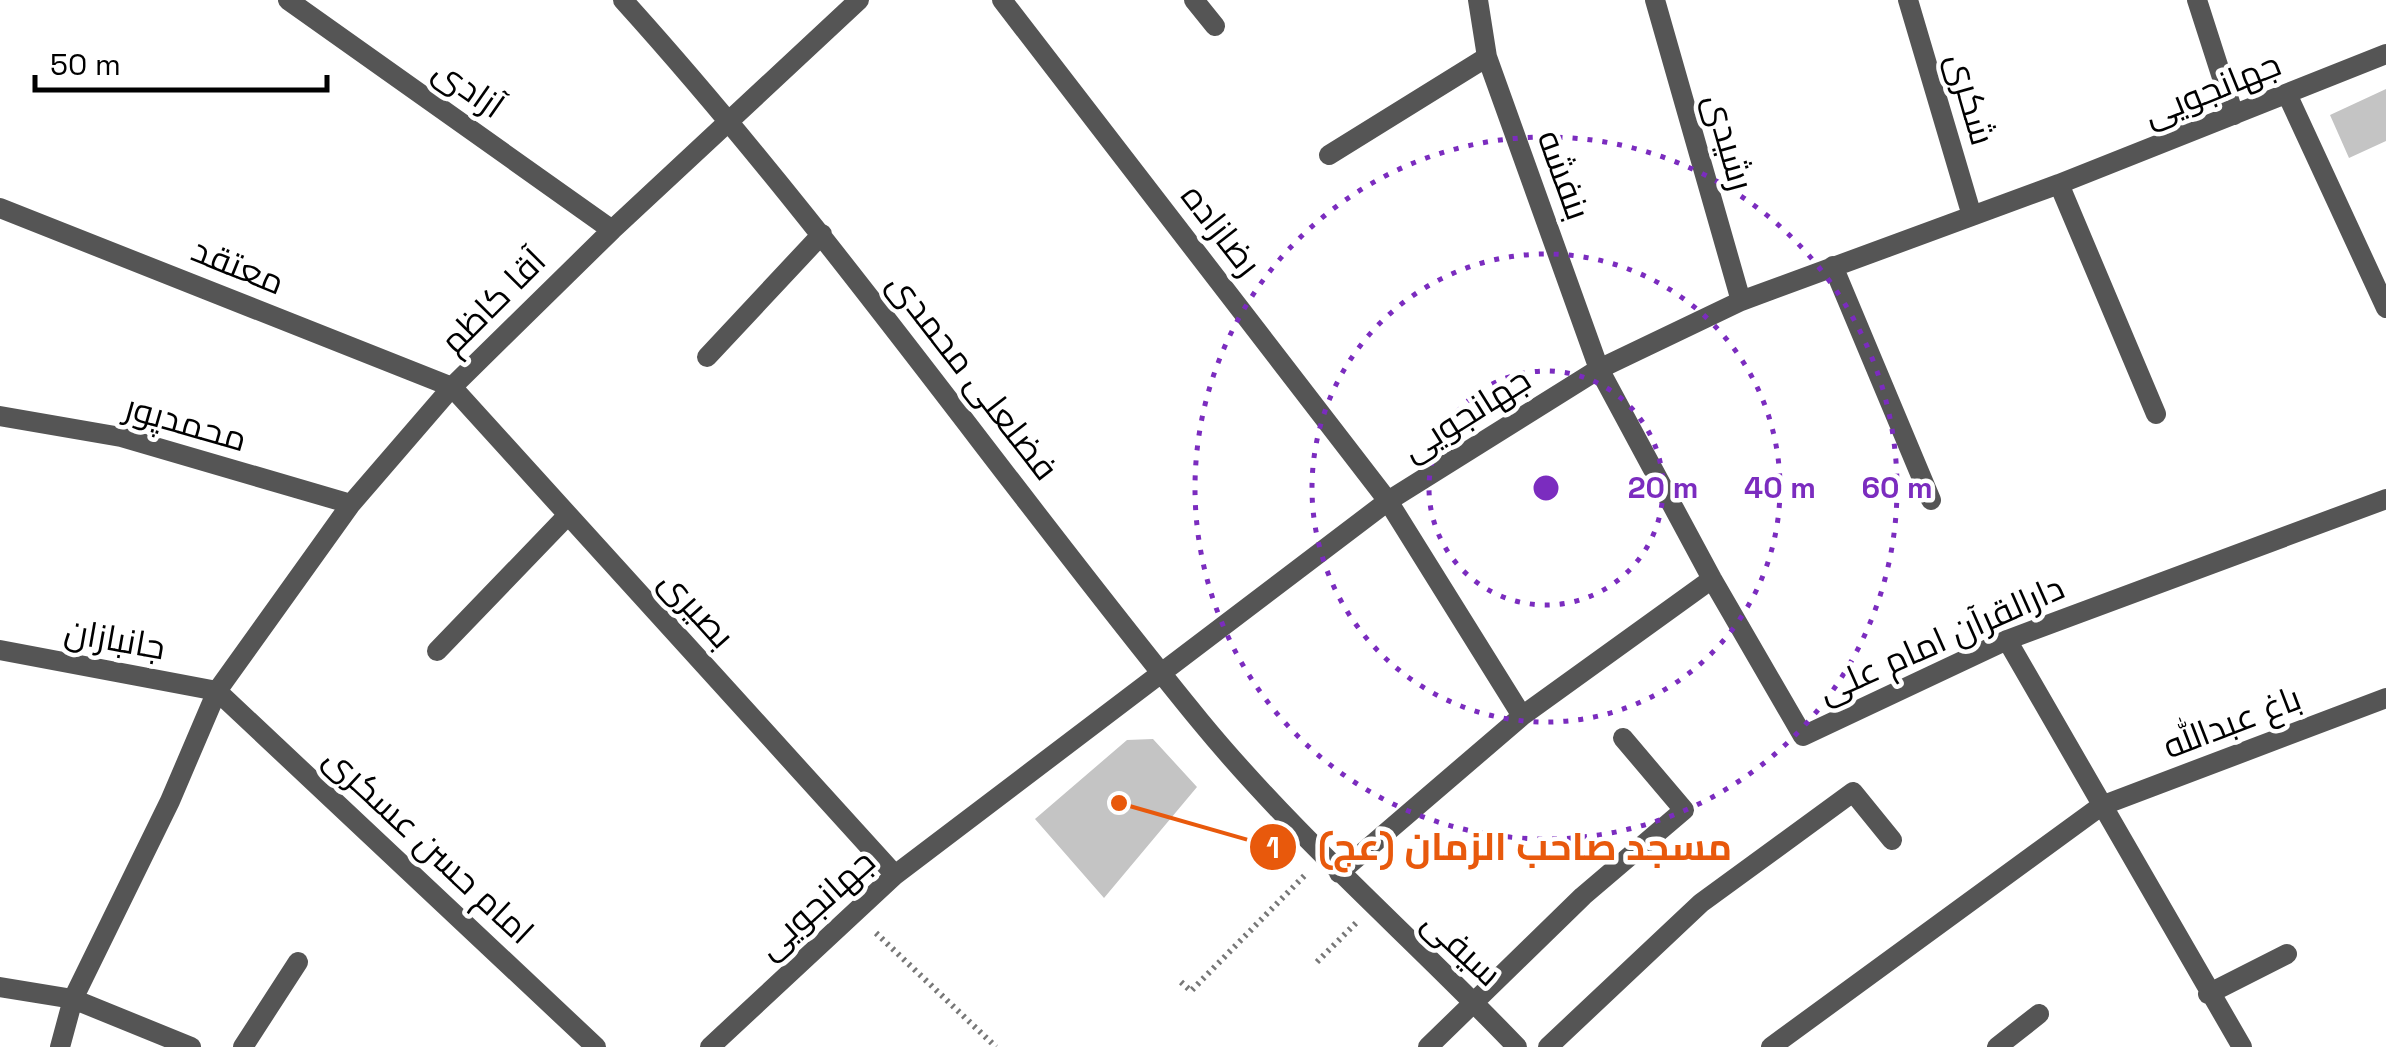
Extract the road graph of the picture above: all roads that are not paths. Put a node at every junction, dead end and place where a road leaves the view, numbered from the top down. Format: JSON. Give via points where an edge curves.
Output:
{"nodes":[{"id":1,"x":288,"y":0,"type":"edge"},
{"id":2,"x":623,"y":0,"type":"edge"},
{"id":3,"x":859,"y":0,"type":"edge"},
{"id":4,"x":1002,"y":0,"type":"edge"},
{"id":5,"x":1194,"y":0,"type":"edge"},
{"id":6,"x":1478,"y":0,"type":"edge"},
{"id":7,"x":1655,"y":0,"type":"edge"},
{"id":8,"x":1908,"y":0,"type":"edge"},
{"id":9,"x":2197,"y":0,"type":"edge"},
{"id":10,"x":1216,"y":26,"type":"dead end"},
{"id":11,"x":2386,"y":54,"type":"edge"},
{"id":12,"x":1487,"y":57,"type":"junction"},
{"id":13,"x":2287,"y":94,"type":"junction"},
{"id":14,"x":2234,"y":115,"type":"junction"},
{"id":15,"x":731,"y":120,"type":"junction"},
{"id":16,"x":1329,"y":155,"type":"dead end"},
{"id":17,"x":2058,"y":184,"type":"junction"},
{"id":18,"x":0,"y":208,"type":"edge"},
{"id":19,"x":1972,"y":216,"type":"junction"},
{"id":20,"x":612,"y":230,"type":"junction"},
{"id":21,"x":822,"y":234,"type":"junction"},
{"id":22,"x":1833,"y":266,"type":"junction"},
{"id":23,"x":1741,"y":301,"type":"junction"},
{"id":24,"x":2386,"y":308,"type":"edge"},
{"id":25,"x":707,"y":358,"type":"dead end"},
{"id":26,"x":1599,"y":369,"type":"junction"},
{"id":27,"x":452,"y":387,"type":"junction"},
{"id":28,"x":2156,"y":414,"type":"dead end"},
{"id":29,"x":0,"y":416,"type":"edge"},
{"id":30,"x":2386,"y":498,"type":"edge"},
{"id":31,"x":1388,"y":500,"type":"junction"},
{"id":32,"x":1932,"y":500,"type":"dead end"},
{"id":33,"x":352,"y":504,"type":"junction"},
{"id":34,"x":568,"y":516,"type":"junction"},
{"id":35,"x":1712,"y":580,"type":"junction"},
{"id":36,"x":2007,"y":640,"type":"junction"},
{"id":37,"x":0,"y":650,"type":"edge"},
{"id":38,"x":437,"y":651,"type":"dead end"},
{"id":39,"x":1163,"y":673,"type":"junction"},
{"id":40,"x":218,"y":690,"type":"junction"},
{"id":41,"x":2386,"y":698,"type":"edge"},
{"id":42,"x":1522,"y":716,"type":"junction"},
{"id":43,"x":1623,"y":738,"type":"dead end"},
{"id":44,"x":2101,"y":806,"type":"junction"},
{"id":45,"x":1892,"y":840,"type":"dead end"},
{"id":46,"x":1339,"y":872,"type":"junction"},
{"id":47,"x":895,"y":874,"type":"junction"},
{"id":48,"x":2287,"y":954,"type":"dead end"},
{"id":49,"x":298,"y":962,"type":"dead end"},
{"id":50,"x":0,"y":987,"type":"edge"},
{"id":51,"x":2208,"y":994,"type":"junction"},
{"id":52,"x":73,"y":998,"type":"junction"},
{"id":53,"x":1474,"y":1002,"type":"junction"},
{"id":54,"x":2039,"y":1014,"type":"dead end"},
{"id":55,"x":60,"y":1047,"type":"edge"},
{"id":56,"x":191,"y":1047,"type":"edge"},
{"id":57,"x":242,"y":1047,"type":"edge"},
{"id":58,"x":596,"y":1047,"type":"edge"},
{"id":59,"x":710,"y":1047,"type":"edge"},
{"id":60,"x":1428,"y":1047,"type":"edge"},
{"id":61,"x":1517,"y":1047,"type":"edge"},
{"id":62,"x":1548,"y":1047,"type":"edge"},
{"id":63,"x":1772,"y":1047,"type":"edge"},
{"id":64,"x":1997,"y":1047,"type":"edge"},
{"id":65,"x":2242,"y":1047,"type":"edge"}],
"edges":[{"from":1,"to":20,"type":"street","name":"آزادی"},
{"from":2,"to":15,"type":"street","name":"فضلعلی محمدی"},
{"from":3,"to":15,"type":"street","name":"آقا کاظم"},
{"from":4,"to":31,"type":"street","name":"رضازاده"},
{"from":5,"to":10,"type":"street"},
{"from":6,"to":12,"type":"street","name":"بنفشه"},
{"from":7,"to":23,"type":"street","name":"رشیدی"},
{"from":8,"to":19,"type":"street","name":"شکری"},
{"from":9,"to":14,"type":"street"},
{"from":11,"to":13,"type":"street","name":"جهانجویی"},
{"from":12,"to":16,"type":"street"},
{"from":12,"to":26,"type":"street","name":"بنفشه"},
{"from":13,"to":14,"type":"street","name":"جهانجویی"},
{"from":13,"to":24,"type":"street"},
{"from":14,"to":17,"type":"street","name":"جهانجویی"},
{"from":15,"to":20,"type":"street","name":"آقا کاظم"},
{"from":15,"to":21,"type":"street","name":"فضلعلی محمدی"},
{"from":17,"to":19,"type":"street","name":"جهانجویی"},
{"from":17,"to":28,"type":"street"},
{"from":18,"to":27,"type":"street","name":"معتقد"},
{"from":19,"to":22,"type":"street","name":"جهانجویی"},
{"from":20,"to":27,"type":"street","name":"آقا کاظم"},
{"from":21,"to":25,"type":"street"},
{"from":21,"to":39,"type":"street","name":"فضلعلی محمدی"},
{"from":22,"to":23,"type":"street","name":"جهانجویی"},
{"from":22,"to":32,"type":"street"},
{"from":23,"to":26,"type":"street","name":"جهانجویی"},
{"from":26,"to":31,"type":"street","name":"جهانجویی"},
{"from":26,"to":35,"type":"street","name":"دارالقرآن امام علی"},
{"from":27,"to":33,"type":"street","name":"آقا کاظم"},
{"from":27,"to":34,"type":"street","name":"بصیری"},
{"from":29,"to":33,"type":"street","name":"محمدپور","via":[[121,437]]},
{"from":30,"to":36,"type":"street","name":"دارالقرآن امام علی"},
{"from":31,"to":39,"type":"street","name":"جهانجویی"},
{"from":31,"to":42,"type":"street","name":"رضازاده"},
{"from":33,"to":40,"type":"street","name":"آقا کاظم"},
{"from":34,"to":38,"type":"street"},
{"from":34,"to":47,"type":"street","name":"بصیری"},
{"from":35,"to":36,"type":"street","name":"دارالقرآن امام علی","via":[[1803,736]]},
{"from":35,"to":42,"type":"street"},
{"from":36,"to":44,"type":"street"},
{"from":37,"to":40,"type":"street","name":"جانبازان"},
{"from":39,"to":46,"type":"street","name":"سیفی"},
{"from":39,"to":47,"type":"street","name":"جهانجویی"},
{"from":40,"to":52,"type":"street","name":"آقا کاظم"},
{"from":40,"to":58,"type":"street","name":"امام حسن عسکری"},
{"from":41,"to":44,"type":"street","name":"باغ عبدالله"},
{"from":42,"to":46,"type":"street"},
{"from":43,"to":53,"type":"street","via":[[1684,810]]},
{"from":44,"to":51,"type":"street"},
{"from":44,"to":63,"type":"street","name":"باغ عبدالله"},
{"from":45,"to":62,"type":"street","via":[[1852,792],[1701,904]]},
{"from":46,"to":53,"type":"street","name":"سیفی"},
{"from":47,"to":59,"type":"street","name":"جهانجویی"},
{"from":48,"to":51,"type":"street"},
{"from":49,"to":57,"type":"street"},
{"from":50,"to":52,"type":"street"},
{"from":51,"to":65,"type":"street"},
{"from":52,"to":55,"type":"street","name":"آقا کاظم"},
{"from":52,"to":56,"type":"street"},
{"from":53,"to":60,"type":"street"},
{"from":53,"to":61,"type":"street","name":"سیفی"},
{"from":54,"to":64,"type":"street"}]}
